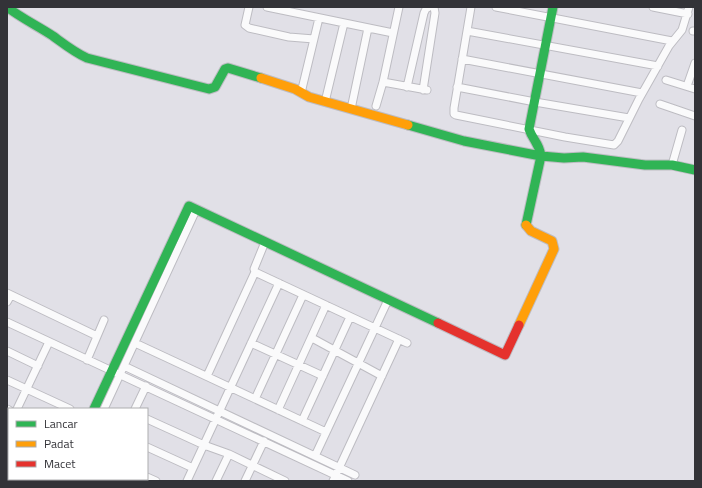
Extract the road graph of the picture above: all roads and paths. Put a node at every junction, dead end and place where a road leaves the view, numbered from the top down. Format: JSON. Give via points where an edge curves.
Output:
{"nodes":[{"id":1,"x":7,"y":7,"type":"edge"},
{"id":2,"x":249,"y":7,"type":"edge"},
{"id":3,"x":267,"y":7,"type":"edge"},
{"id":4,"x":399,"y":7,"type":"edge"},
{"id":5,"x":429,"y":7,"type":"edge"},
{"id":6,"x":434,"y":7,"type":"edge"},
{"id":7,"x":471,"y":7,"type":"edge"},
{"id":8,"x":496,"y":7,"type":"edge"},
{"id":9,"x":553,"y":7,"type":"edge"},
{"id":10,"x":653,"y":7,"type":"edge"},
{"id":11,"x":688,"y":11,"type":"edge"},
{"id":12,"x":319,"y":18,"type":"junction"},
{"id":13,"x":551,"y":18,"type":"junction"},
{"id":14,"x":344,"y":23,"type":"junction"},
{"id":15,"x":368,"y":28,"type":"junction"},
{"id":16,"x":467,"y":31,"type":"junction"},
{"id":17,"x":393,"y":33,"type":"junction"},
{"id":18,"x":314,"y":40,"type":"junction"},
{"id":19,"x":672,"y":41,"type":"junction"},
{"id":20,"x":546,"y":45,"type":"junction"},
{"id":21,"x":462,"y":58,"type":"junction"},
{"id":22,"x":695,"y":63,"type":"edge"},
{"id":23,"x":658,"y":66,"type":"junction"},
{"id":24,"x":541,"y":74,"type":"junction"},
{"id":25,"x":666,"y":80,"type":"dead end"},
{"id":26,"x":383,"y":82,"type":"junction"},
{"id":27,"x":457,"y":86,"type":"junction"},
{"id":28,"x":687,"y":86,"type":"junction"},
{"id":29,"x":408,"y":87,"type":"junction"},
{"id":30,"x":695,"y":89,"type":"edge"},
{"id":31,"x":301,"y":93,"type":"junction"},
{"id":32,"x":642,"y":93,"type":"junction"},
{"id":33,"x":325,"y":102,"type":"junction"},
{"id":34,"x":535,"y":102,"type":"junction"},
{"id":35,"x":660,"y":104,"type":"dead end"},
{"id":36,"x":376,"y":106,"type":"dead end"},
{"id":37,"x":351,"y":109,"type":"junction"},
{"id":38,"x":695,"y":116,"type":"edge"},
{"id":39,"x":629,"y":118,"type":"junction"},
{"id":40,"x":529,"y":129,"type":"junction"},
{"id":41,"x":682,"y":130,"type":"dead end"},
{"id":42,"x":541,"y":156,"type":"junction"},
{"id":43,"x":672,"y":165,"type":"junction"},
{"id":44,"x":695,"y":170,"type":"edge"},
{"id":45,"x":196,"y":210,"type":"junction"},
{"id":46,"x":265,"y":242,"type":"junction"},
{"id":47,"x":255,"y":272,"type":"junction"},
{"id":48,"x":279,"y":284,"type":"junction"},
{"id":49,"x":9,"y":294,"type":"edge"},
{"id":50,"x":303,"y":295,"type":"junction"},
{"id":51,"x":388,"y":300,"type":"junction"},
{"id":52,"x":7,"y":302,"type":"edge"},
{"id":53,"x":326,"y":305,"type":"junction"},
{"id":54,"x":350,"y":317,"type":"junction"},
{"id":55,"x":104,"y":320,"type":"dead end"},
{"id":56,"x":7,"y":322,"type":"edge"},
{"id":57,"x":375,"y":328,"type":"junction"},
{"id":58,"x":97,"y":336,"type":"junction"},
{"id":59,"x":312,"y":338,"type":"junction"},
{"id":60,"x":399,"y":339,"type":"junction"},
{"id":61,"x":49,"y":342,"type":"junction"},
{"id":62,"x":135,"y":342,"type":"junction"},
{"id":63,"x":251,"y":343,"type":"junction"},
{"id":64,"x":407,"y":344,"type":"dead end"},
{"id":65,"x":335,"y":350,"type":"junction"},
{"id":66,"x":7,"y":351,"type":"edge"},
{"id":67,"x":275,"y":354,"type":"junction"},
{"id":68,"x":86,"y":360,"type":"junction"},
{"id":69,"x":358,"y":363,"type":"junction"},
{"id":70,"x":299,"y":365,"type":"junction"},
{"id":71,"x":38,"y":366,"type":"junction"},
{"id":72,"x":124,"y":366,"type":"junction"},
{"id":73,"x":116,"y":373,"type":"junction"},
{"id":74,"x":207,"y":376,"type":"junction"},
{"id":75,"x":323,"y":376,"type":"junction"},
{"id":76,"x":382,"y":376,"type":"junction"},
{"id":77,"x":7,"y":380,"type":"edge"},
{"id":78,"x":146,"y":386,"type":"junction"},
{"id":79,"x":230,"y":387,"type":"junction"},
{"id":80,"x":26,"y":389,"type":"junction"},
{"id":81,"x":255,"y":399,"type":"junction"},
{"id":82,"x":17,"y":408,"type":"edge"},
{"id":83,"x":66,"y":408,"type":"edge"},
{"id":84,"x":95,"y":408,"type":"edge"},
{"id":85,"x":104,"y":408,"type":"edge"},
{"id":86,"x":135,"y":408,"type":"edge"},
{"id":87,"x":278,"y":410,"type":"junction"},
{"id":88,"x":220,"y":411,"type":"junction"},
{"id":89,"x":148,"y":419,"type":"edge"},
{"id":90,"x":216,"y":419,"type":"junction"},
{"id":91,"x":302,"y":421,"type":"junction"},
{"id":92,"x":326,"y":432,"type":"junction"},
{"id":93,"x":264,"y":441,"type":"junction"},
{"id":94,"x":204,"y":445,"type":"junction"},
{"id":95,"x":148,"y":447,"type":"edge"},
{"id":96,"x":229,"y":454,"type":"junction"},
{"id":97,"x":315,"y":456,"type":"junction"},
{"id":98,"x":252,"y":465,"type":"junction"},
{"id":99,"x":193,"y":468,"type":"junction"},
{"id":100,"x":339,"y":468,"type":"junction"},
{"id":101,"x":355,"y":475,"type":"dead end"},
{"id":102,"x":334,"y":478,"type":"edge"},
{"id":103,"x":276,"y":479,"type":"edge"},
{"id":104,"x":187,"y":481,"type":"edge"},
{"id":105,"x":216,"y":481,"type":"edge"},
{"id":106,"x":245,"y":481,"type":"edge"},
{"id":107,"x":285,"y":481,"type":"edge"},
{"id":108,"x":348,"y":481,"type":"edge"}],
"edges":[{"from":1,"to":31,"type":"street","via":[[76,54],[87,58],[209,89],[214,88],[222,71],[228,68],[295,88]]},
{"from":2,"to":18,"type":"street","via":[[246,25],[248,28]]},
{"from":3,"to":12,"type":"street"},
{"from":4,"to":17,"type":"street"},
{"from":5,"to":29,"type":"street","via":[[424,13]]},
{"from":6,"to":29,"type":"street","via":[[425,90]]},
{"from":7,"to":16,"type":"street"},
{"from":8,"to":13,"type":"street"},
{"from":9,"to":13,"type":"street"},
{"from":10,"to":11,"type":"street"},
{"from":11,"to":19,"type":"street","via":[[682,30]]},
{"from":12,"to":14,"type":"street"},
{"from":12,"to":18,"type":"street"},
{"from":13,"to":19,"type":"street"},
{"from":13,"to":20,"type":"street"},
{"from":14,"to":15,"type":"street"},
{"from":14,"to":33,"type":"street"},
{"from":15,"to":17,"type":"street"},
{"from":15,"to":37,"type":"street"},
{"from":16,"to":20,"type":"street"},
{"from":16,"to":21,"type":"street"},
{"from":17,"to":26,"type":"street"},
{"from":18,"to":31,"type":"street"},
{"from":19,"to":23,"type":"street"},
{"from":20,"to":23,"type":"street"},
{"from":20,"to":24,"type":"street"},
{"from":21,"to":24,"type":"street"},
{"from":21,"to":27,"type":"street"},
{"from":22,"to":28,"type":"street"},
{"from":23,"to":32,"type":"street"},
{"from":24,"to":32,"type":"street"},
{"from":24,"to":34,"type":"street"},
{"from":25,"to":28,"type":"street"},
{"from":26,"to":29,"type":"street"},
{"from":26,"to":36,"type":"street"},
{"from":27,"to":34,"type":"street"},
{"from":27,"to":40,"type":"street","via":[[454,112],[456,115]]},
{"from":28,"to":30,"type":"street"},
{"from":31,"to":33,"type":"street"},
{"from":32,"to":39,"type":"street"},
{"from":33,"to":37,"type":"street"},
{"from":34,"to":39,"type":"street"},
{"from":34,"to":40,"type":"street"},
{"from":35,"to":38,"type":"street"},
{"from":37,"to":42,"type":"street","via":[[464,141]]},
{"from":39,"to":40,"type":"street","via":[[614,145]]},
{"from":40,"to":42,"type":"street","via":[[540,147]]},
{"from":41,"to":43,"type":"street"},
{"from":42,"to":43,"type":"street"},
{"from":42,"to":51,"type":"street","via":[[526,225],[531,231],[552,241],[554,249],[505,355]]},
{"from":43,"to":44,"type":"street"},
{"from":45,"to":46,"type":"street"},
{"from":45,"to":62,"type":"street"},
{"from":45,"to":73,"type":"street","via":[[189,206]]},
{"from":46,"to":47,"type":"street"},
{"from":46,"to":51,"type":"street"},
{"from":47,"to":48,"type":"street"},
{"from":47,"to":74,"type":"street"},
{"from":48,"to":50,"type":"street"},
{"from":48,"to":63,"type":"street"},
{"from":49,"to":52,"type":"street"},
{"from":49,"to":58,"type":"street"},
{"from":50,"to":53,"type":"street"},
{"from":50,"to":67,"type":"street"},
{"from":51,"to":57,"type":"street"},
{"from":53,"to":54,"type":"street"},
{"from":53,"to":59,"type":"street"},
{"from":54,"to":57,"type":"street"},
{"from":54,"to":65,"type":"street"},
{"from":55,"to":58,"type":"street"},
{"from":56,"to":61,"type":"street"},
{"from":57,"to":60,"type":"street"},
{"from":57,"to":69,"type":"street"},
{"from":58,"to":68,"type":"street"},
{"from":59,"to":65,"type":"street"},
{"from":59,"to":70,"type":"street"},
{"from":60,"to":64,"type":"street"},
{"from":60,"to":76,"type":"street"},
{"from":61,"to":68,"type":"street"},
{"from":61,"to":71,"type":"street"},
{"from":62,"to":72,"type":"street"},
{"from":62,"to":74,"type":"street"},
{"from":63,"to":67,"type":"street"},
{"from":63,"to":79,"type":"street"},
{"from":65,"to":69,"type":"street"},
{"from":65,"to":75,"type":"street"},
{"from":66,"to":71,"type":"street"},
{"from":67,"to":70,"type":"street"},
{"from":67,"to":81,"type":"street"},
{"from":68,"to":73,"type":"street"},
{"from":69,"to":76,"type":"street"},
{"from":69,"to":92,"type":"street"},
{"from":70,"to":75,"type":"street"},
{"from":70,"to":87,"type":"street"},
{"from":71,"to":80,"type":"street"},
{"from":72,"to":73,"type":"street"},
{"from":72,"to":88,"type":"street"},
{"from":73,"to":78,"type":"street"},
{"from":73,"to":84,"type":"street"},
{"from":73,"to":85,"type":"street"},
{"from":74,"to":79,"type":"street"},
{"from":75,"to":91,"type":"street"},
{"from":76,"to":100,"type":"street"},
{"from":77,"to":80,"type":"street"},
{"from":78,"to":86,"type":"street"},
{"from":78,"to":90,"type":"street"},
{"from":79,"to":81,"type":"street"},
{"from":79,"to":88,"type":"street"},
{"from":80,"to":82,"type":"street"},
{"from":80,"to":83,"type":"street"},
{"from":81,"to":87,"type":"street"},
{"from":87,"to":91,"type":"street"},
{"from":88,"to":90,"type":"street"},
{"from":88,"to":97,"type":"street"},
{"from":89,"to":94,"type":"street"},
{"from":90,"to":93,"type":"street"},
{"from":90,"to":94,"type":"street"},
{"from":91,"to":92,"type":"street"},
{"from":92,"to":97,"type":"street"},
{"from":93,"to":98,"type":"street"},
{"from":93,"to":102,"type":"street"},
{"from":94,"to":96,"type":"street"},
{"from":94,"to":99,"type":"street"},
{"from":95,"to":99,"type":"street"},
{"from":96,"to":98,"type":"street"},
{"from":96,"to":105,"type":"street"},
{"from":97,"to":100,"type":"street"},
{"from":98,"to":103,"type":"street"},
{"from":98,"to":106,"type":"street"},
{"from":99,"to":104,"type":"street"},
{"from":100,"to":101,"type":"street"},
{"from":100,"to":102,"type":"street"},
{"from":102,"to":108,"type":"street"},
{"from":103,"to":107,"type":"street"}]}
